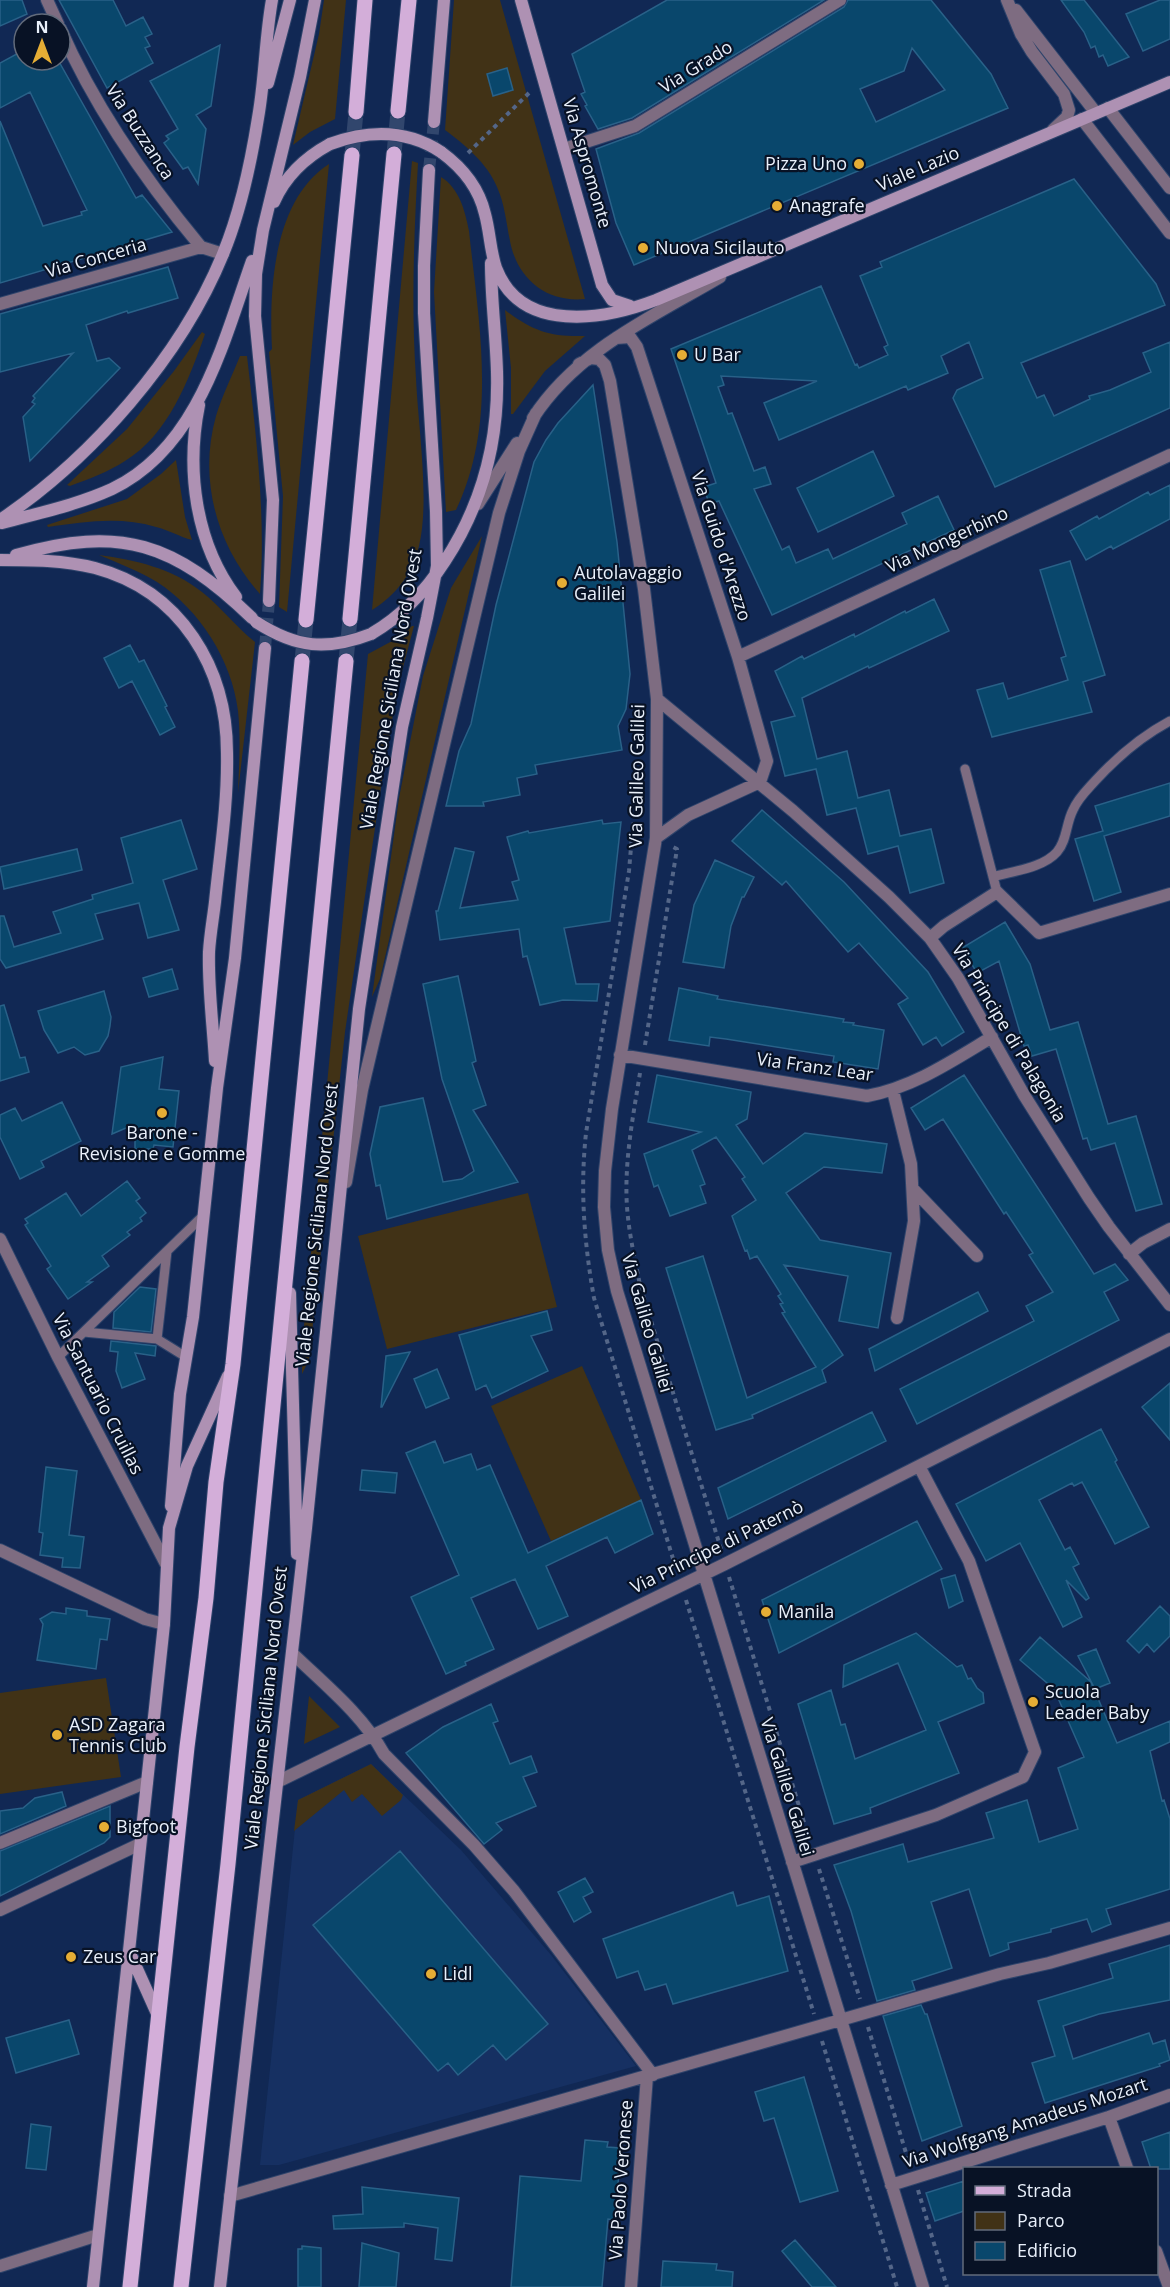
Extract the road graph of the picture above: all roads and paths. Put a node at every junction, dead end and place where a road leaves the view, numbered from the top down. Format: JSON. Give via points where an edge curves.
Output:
{"nodes":[{"id":1,"x":272,"y":0,"type":"edge"},
{"id":2,"x":290,"y":0,"type":"edge"},
{"id":3,"x":315,"y":0,"type":"edge"},
{"id":4,"x":365,"y":0,"type":"edge"},
{"id":5,"x":409,"y":0,"type":"edge"},
{"id":6,"x":444,"y":0,"type":"edge"},
{"id":7,"x":521,"y":0,"type":"edge"},
{"id":8,"x":840,"y":0,"type":"edge"},
{"id":9,"x":1008,"y":0,"type":"edge"},
{"id":10,"x":72,"y":52,"type":"edge"},
{"id":11,"x":1170,"y":82,"type":"edge"},
{"id":12,"x":529,"y":93,"type":"dead end"},
{"id":13,"x":1108,"y":108,"type":"junction"},
{"id":14,"x":398,"y":111,"type":"tunnel mouth"},
{"id":15,"x":356,"y":112,"type":"tunnel mouth"},
{"id":16,"x":1096,"y":113,"type":"junction"},
{"id":17,"x":258,"y":117,"type":"junction"},
{"id":18,"x":1083,"y":119,"type":"junction"},
{"id":19,"x":434,"y":122,"type":"tunnel mouth"},
{"id":20,"x":1048,"y":134,"type":"junction"},
{"id":21,"x":564,"y":149,"type":"junction"},
{"id":22,"x":468,"y":153,"type":"dead end"},
{"id":23,"x":394,"y":154,"type":"tunnel mouth"},
{"id":24,"x":352,"y":155,"type":"tunnel mouth"},
{"id":25,"x":429,"y":170,"type":"tunnel mouth"},
{"id":26,"x":1170,"y":188,"type":"edge"},
{"id":27,"x":263,"y":230,"type":"junction"},
{"id":28,"x":1170,"y":233,"type":"edge"},
{"id":29,"x":490,"y":246,"type":"junction"},
{"id":30,"x":201,"y":247,"type":"junction"},
{"id":31,"x":223,"y":254,"type":"junction"},
{"id":32,"x":750,"y":260,"type":"junction"},
{"id":33,"x":0,"y":304,"type":"edge"},
{"id":34,"x":646,"y":304,"type":"junction"},
{"id":35,"x":616,"y":338,"type":"junction"},
{"id":36,"x":579,"y":364,"type":"junction"},
{"id":37,"x":200,"y":398,"type":"junction"},
{"id":38,"x":536,"y":413,"type":"junction"},
{"id":39,"x":1170,"y":455,"type":"edge"},
{"id":40,"x":474,"y":510,"type":"junction"},
{"id":41,"x":0,"y":522,"type":"edge"},
{"id":42,"x":0,"y":560,"type":"edge"},
{"id":43,"x":435,"y":575,"type":"junction"},
{"id":44,"x":270,"y":601,"type":"tunnel mouth"},
{"id":45,"x":350,"y":619,"type":"tunnel mouth"},
{"id":46,"x":254,"y":620,"type":"junction"},
{"id":47,"x":306,"y":620,"type":"tunnel mouth"},
{"id":48,"x":265,"y":648,"type":"tunnel mouth"},
{"id":49,"x":738,"y":657,"type":"junction"},
{"id":50,"x":302,"y":661,"type":"tunnel mouth"},
{"id":51,"x":346,"y":661,"type":"tunnel mouth"},
{"id":52,"x":657,"y":699,"type":"junction"},
{"id":53,"x":1170,"y":721,"type":"edge"},
{"id":54,"x":965,"y":769,"type":"dead end"},
{"id":55,"x":760,"y":782,"type":"junction"},
{"id":56,"x":633,"y":824,"type":"dead end"},
{"id":57,"x":656,"y":838,"type":"junction"},
{"id":58,"x":677,"y":849,"type":"dead end"},
{"id":59,"x":993,"y":877,"type":"junction"},
{"id":60,"x":997,"y":892,"type":"junction"},
{"id":61,"x":1170,"y":894,"type":"edge"},
{"id":62,"x":930,"y":938,"type":"junction"},
{"id":63,"x":646,"y":1036,"type":"dead end"},
{"id":64,"x":992,"y":1037,"type":"junction"},
{"id":65,"x":621,"y":1055,"type":"junction"},
{"id":66,"x":640,"y":1073,"type":"dead end"},
{"id":67,"x":217,"y":1088,"type":"junction"},
{"id":68,"x":893,"y":1091,"type":"junction"},
{"id":69,"x":913,"y":1189,"type":"junction"},
{"id":70,"x":204,"y":1215,"type":"junction"},
{"id":71,"x":1170,"y":1229,"type":"edge"},
{"id":72,"x":288,"y":1238,"type":"junction"},
{"id":73,"x":0,"y":1239,"type":"edge"},
{"id":74,"x":167,"y":1251,"type":"junction"},
{"id":75,"x":1129,"y":1254,"type":"junction"},
{"id":76,"x":977,"y":1256,"type":"dead end"},
{"id":77,"x":332,"y":1266,"type":"junction"},
{"id":78,"x":1170,"y":1305,"type":"edge"},
{"id":79,"x":897,"y":1318,"type":"dead end"},
{"id":80,"x":84,"y":1332,"type":"junction"},
{"id":81,"x":158,"y":1339,"type":"junction"},
{"id":82,"x":1170,"y":1339,"type":"edge"},
{"id":83,"x":58,"y":1357,"type":"junction"},
{"id":84,"x":186,"y":1357,"type":"junction"},
{"id":85,"x":233,"y":1364,"type":"junction"},
{"id":86,"x":919,"y":1466,"type":"junction"},
{"id":87,"x":169,"y":1528,"type":"junction"},
{"id":88,"x":720,"y":1547,"type":"dead end"},
{"id":89,"x":0,"y":1550,"type":"edge"},
{"id":90,"x":166,"y":1564,"type":"junction"},
{"id":91,"x":676,"y":1568,"type":"dead end"},
{"id":92,"x":703,"y":1575,"type":"junction"},
{"id":93,"x":732,"y":1586,"type":"dead end"},
{"id":94,"x":298,"y":1600,"type":"junction"},
{"id":95,"x":687,"y":1606,"type":"dead end"},
{"id":96,"x":164,"y":1624,"type":"junction"},
{"id":97,"x":292,"y":1653,"type":"junction"},
{"id":98,"x":374,"y":1735,"type":"junction"},
{"id":99,"x":147,"y":1782,"type":"junction"},
{"id":100,"x":278,"y":1782,"type":"junction"},
{"id":101,"x":0,"y":1843,"type":"edge"},
{"id":102,"x":140,"y":1844,"type":"junction"},
{"id":103,"x":814,"y":1855,"type":"junction"},
{"id":104,"x":792,"y":1862,"type":"junction"},
{"id":105,"x":0,"y":1910,"type":"edge"},
{"id":106,"x":1170,"y":1928,"type":"edge"},
{"id":107,"x":129,"y":1950,"type":"junction"},
{"id":108,"x":863,"y":2009,"type":"dead end"},
{"id":109,"x":814,"y":2015,"type":"dead end"},
{"id":110,"x":159,"y":2018,"type":"junction"},
{"id":111,"x":841,"y":2020,"type":"junction"},
{"id":112,"x":866,"y":2021,"type":"dead end"},
{"id":113,"x":821,"y":2038,"type":"dead end"},
{"id":114,"x":650,"y":2075,"type":"junction"},
{"id":115,"x":1170,"y":2095,"type":"edge"},
{"id":116,"x":1108,"y":2117,"type":"junction"},
{"id":117,"x":910,"y":2165,"type":"dead end"},
{"id":118,"x":1126,"y":2167,"type":"edge"},
{"id":119,"x":891,"y":2185,"type":"junction"},
{"id":120,"x":918,"y":2192,"type":"dead end"},
{"id":121,"x":230,"y":2196,"type":"junction"},
{"id":122,"x":99,"y":2235,"type":"junction"},
{"id":123,"x":1158,"y":2257,"type":"edge"},
{"id":124,"x":0,"y":2266,"type":"edge"},
{"id":125,"x":221,"y":2286,"type":"edge"},
{"id":126,"x":93,"y":2287,"type":"edge"},
{"id":127,"x":130,"y":2287,"type":"edge"},
{"id":128,"x":181,"y":2287,"type":"edge"},
{"id":129,"x":631,"y":2287,"type":"edge"},
{"id":130,"x":897,"y":2287,"type":"edge"},
{"id":131,"x":922,"y":2287,"type":"edge"},
{"id":132,"x":947,"y":2287,"type":"edge"},
{"id":133,"x":1169,"y":2287,"type":"edge"}],
"edges":[{"from":1,"to":17,"type":"street"},
{"from":2,"to":17,"type":"street"},
{"from":3,"to":27,"type":"street"},
{"from":4,"to":15,"type":"main road"},
{"from":5,"to":14,"type":"main road"},
{"from":6,"to":19,"type":"street"},
{"from":7,"to":21,"type":"street","name":"Via Aspromonte"},
{"from":8,"to":21,"type":"street","name":"Via Grado","via":[[635,126]]},
{"from":9,"to":16,"type":"street"},
{"from":9,"to":20,"type":"street","via":[[1021,34],[1068,102],[1067,117]]},
{"from":10,"to":30,"type":"street","name":"Via Buzzanca","via":[[100,107],[162,200]]},
{"from":11,"to":13,"type":"street","name":"Viale Lazio"},
{"from":12,"to":22,"type":"path"},
{"from":13,"to":16,"type":"street","name":"Viale Lazio"},
{"from":13,"to":26,"type":"street"},
{"from":16,"to":18,"type":"street","name":"Viale Lazio"},
{"from":17,"to":31,"type":"street"},
{"from":18,"to":20,"type":"street","name":"Viale Lazio"},
{"from":18,"to":28,"type":"street"},
{"from":20,"to":32,"type":"street","name":"Viale Lazio"},
{"from":21,"to":34,"type":"street","name":"Via Aspromonte","via":[[606,293],[620,303]]},
{"from":23,"to":45,"type":"main road"},
{"from":24,"to":47,"type":"main road"},
{"from":25,"to":43,"type":"street","name":"Viale Regione Siciliana Nord Ovest","via":[[424,313],[438,545]]},
{"from":27,"to":29,"type":"street","bridge":true,"via":[[275,198],[308,158],[330,144],[360,134],[386,133],[410,138],[441,152],[466,175],[486,215]]},
{"from":27,"to":37,"type":"street"},
{"from":27,"to":44,"type":"street","via":[[255,316],[272,490]]},
{"from":29,"to":34,"type":"street","name":"Viale Lazio","via":[[501,280],[524,304],[552,316],[595,315]]},
{"from":29,"to":40,"type":"street","via":[[496,415]]},
{"from":30,"to":31,"type":"street"},
{"from":30,"to":33,"type":"street","name":"Via Conceria"},
{"from":31,"to":41,"type":"street","via":[[167,354],[130,402],[86,451]]},
{"from":32,"to":34,"type":"street","name":"Viale Lazio"},
{"from":32,"to":35,"type":"street"},
{"from":35,"to":36,"type":"street"},
{"from":35,"to":49,"type":"street","name":"Via Guido d'Arezzo","via":[[630,337],[637,347]]},
{"from":36,"to":38,"type":"street"},
{"from":36,"to":52,"type":"street","name":"Via Galileo Galilei","via":[[599,359],[610,381],[644,589]]},
{"from":37,"to":41,"type":"street","via":[[172,441],[130,479],[91,497]]},
{"from":37,"to":46,"type":"street","via":[[192,450],[200,515],[222,575]]},
{"from":38,"to":40,"type":"street"},
{"from":38,"to":77,"type":"street","via":[[519,451],[500,513],[374,1039]]},
{"from":39,"to":49,"type":"street","name":"Via Mongerbino"},
{"from":40,"to":43,"type":"street"},
{"from":42,"to":46,"type":"street","via":[[76,541],[113,541],[150,549],[188,566]]},
{"from":42,"to":67,"type":"street","via":[[76,564],[136,586],[179,619],[200,646],[216,678],[227,755],[210,952]]},
{"from":43,"to":46,"type":"street","bridge":true,"via":[[412,604],[392,621],[344,644],[315,645],[284,638]]},
{"from":43,"to":77,"type":"street","name":"Viale Regione Siciliana Nord Ovest","via":[[402,727],[370,928]]},
{"from":48,"to":67,"type":"street","via":[[235,958]]},
{"from":49,"to":55,"type":"street","name":"Via Guido d'Arezzo","via":[[767,760]]},
{"from":50,"to":85,"type":"main road"},
{"from":51,"to":72,"type":"main road","name":"Viale Regione Siciliana Nord Ovest"},
{"from":52,"to":55,"type":"street","name":"Via Principe di Palagonia"},
{"from":52,"to":57,"type":"street","name":"Via Galileo Galilei"},
{"from":53,"to":59,"type":"lane","via":[[1136,741],[1079,799],[1058,851],[1037,864]]},
{"from":54,"to":59,"type":"lane"},
{"from":55,"to":57,"type":"street","via":[[688,815]]},
{"from":55,"to":62,"type":"street","name":"Via Principe di Palagonia"},
{"from":56,"to":91,"type":"path","via":[[629,871],[586,1133],[582,1209],[594,1298]]},
{"from":57,"to":65,"type":"street","name":"Via Galileo Galilei"},
{"from":58,"to":63,"type":"path"},
{"from":59,"to":60,"type":"lane"},
{"from":60,"to":61,"type":"street","via":[[1040,933]]},
{"from":60,"to":62,"type":"street"},
{"from":62,"to":64,"type":"street","name":"Via Principe di Palagonia"},
{"from":64,"to":68,"type":"street","name":"Via Franz Lear","via":[[936,1071]]},
{"from":64,"to":75,"type":"street","name":"Via Principe di Palagonia","via":[[1023,1095]]},
{"from":65,"to":68,"type":"street","name":"Via Franz Lear","via":[[867,1096]]},
{"from":65,"to":92,"type":"street","name":"Via Galileo Galilei","via":[[605,1171],[608,1250]]},
{"from":66,"to":88,"type":"path","via":[[627,1170],[631,1240],[640,1286]]},
{"from":67,"to":70,"type":"street"},
{"from":68,"to":69,"type":"street","via":[[911,1164]]},
{"from":69,"to":76,"type":"street"},
{"from":69,"to":79,"type":"street","via":[[914,1221]]},
{"from":70,"to":74,"type":"lane"},
{"from":70,"to":84,"type":"street"},
{"from":71,"to":75,"type":"street"},
{"from":72,"to":94,"type":"street"},
{"from":72,"to":128,"type":"main road","name":"Viale Regione Siciliana Nord Ovest","via":[[228,1864]]},
{"from":73,"to":83,"type":"street","name":"Via Santuario Cruillas"},
{"from":74,"to":80,"type":"lane"},
{"from":74,"to":81,"type":"lane"},
{"from":75,"to":78,"type":"street","name":"Via Principe di Palagonia"},
{"from":77,"to":94,"type":"street","name":"Viale Regione Siciliana Nord Ovest"},
{"from":80,"to":81,"type":"lane"},
{"from":80,"to":83,"type":"lane"},
{"from":81,"to":84,"type":"lane"},
{"from":82,"to":86,"type":"street","name":"Via Principe di Paternò"},
{"from":83,"to":90,"type":"street","name":"Via Santuario Cruillas"},
{"from":84,"to":87,"type":"street"},
{"from":85,"to":87,"type":"street","via":[[187,1466]]},
{"from":85,"to":110,"type":"main road","via":[[216,1482]]},
{"from":86,"to":92,"type":"street","name":"Via Principe di Paternò"},
{"from":86,"to":103,"type":"street","via":[[969,1561],[1035,1752],[1023,1776],[936,1815]]},
{"from":87,"to":90,"type":"street"},
{"from":89,"to":96,"type":"street","via":[[145,1619]]},
{"from":90,"to":96,"type":"street"},
{"from":92,"to":98,"type":"street","name":"Via Principe di Paternò"},
{"from":92,"to":104,"type":"street","name":"Via Galileo Galilei"},
{"from":93,"to":103,"type":"path"},
{"from":94,"to":97,"type":"street","name":"Viale Regione Siciliana Nord Ovest"},
{"from":95,"to":109,"type":"path"},
{"from":96,"to":99,"type":"street"},
{"from":97,"to":98,"type":"street"},
{"from":97,"to":100,"type":"street","name":"Viale Regione Siciliana Nord Ovest"},
{"from":98,"to":100,"type":"street","name":"Via Principe di Paternò"},
{"from":98,"to":114,"type":"street","via":[[384,1754],[514,1891]]},
{"from":99,"to":101,"type":"street"},
{"from":99,"to":102,"type":"street"},
{"from":100,"to":121,"type":"street","name":"Viale Regione Siciliana Nord Ovest"},
{"from":102,"to":105,"type":"street"},
{"from":102,"to":107,"type":"street"},
{"from":103,"to":104,"type":"street"},
{"from":103,"to":108,"type":"path"},
{"from":104,"to":111,"type":"street","name":"Via Galileo Galilei"},
{"from":106,"to":111,"type":"street"},
{"from":107,"to":110,"type":"street"},
{"from":107,"to":122,"type":"street"},
{"from":110,"to":127,"type":"main road"},
{"from":111,"to":114,"type":"street"},
{"from":111,"to":119,"type":"street","name":"Via Galileo Galilei"},
{"from":112,"to":117,"type":"path"},
{"from":113,"to":130,"type":"path"},
{"from":114,"to":121,"type":"street"},
{"from":114,"to":129,"type":"street","name":"Via Paolo Veronese"},
{"from":115,"to":116,"type":"street","name":"Via Wolfgang Amadeus Mozart"},
{"from":116,"to":118,"type":"street"},
{"from":116,"to":119,"type":"street","name":"Via Wolfgang Amadeus Mozart"},
{"from":119,"to":131,"type":"street","name":"Via Galileo Galilei"},
{"from":120,"to":132,"type":"path"},
{"from":121,"to":125,"type":"street","name":"Viale Regione Siciliana Nord Ovest"},
{"from":122,"to":124,"type":"street"},
{"from":122,"to":126,"type":"street"},
{"from":123,"to":133,"type":"street"}]}
